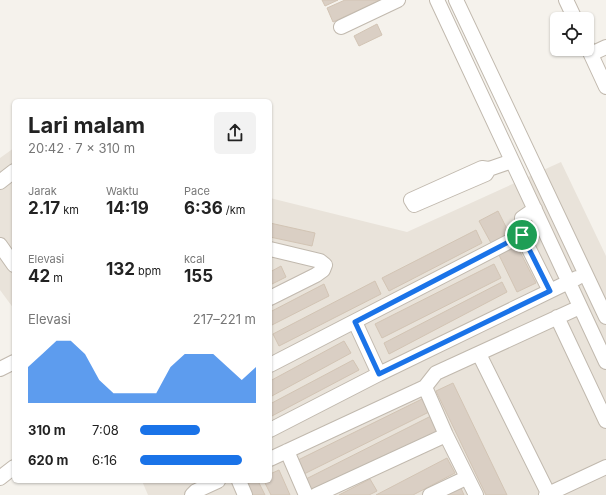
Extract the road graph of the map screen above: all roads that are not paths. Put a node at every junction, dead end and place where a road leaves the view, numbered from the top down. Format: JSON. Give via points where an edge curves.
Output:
{"nodes":[{"id":1,"x":397,"y":0,"type":"edge"},
{"id":2,"x":437,"y":0,"type":"edge"},
{"id":3,"x":456,"y":0,"type":"edge"},
{"id":4,"x":566,"y":0,"type":"edge"},
{"id":5,"x":572,"y":12,"type":"edge"},
{"id":6,"x":341,"y":27,"type":"dead end"},
{"id":7,"x":606,"y":47,"type":"edge"},
{"id":8,"x":594,"y":49,"type":"edge"},
{"id":9,"x":592,"y":56,"type":"edge"},
{"id":10,"x":606,"y":87,"type":"edge"},
{"id":11,"x":512,"y":161,"type":"junction"},
{"id":12,"x":489,"y":169,"type":"dead end"},
{"id":13,"x":12,"y":173,"type":"edge"},
{"id":14,"x":0,"y":182,"type":"edge"},
{"id":15,"x":535,"y":209,"type":"junction"},
{"id":16,"x":522,"y":235,"type":"junction"},
{"id":17,"x":0,"y":245,"type":"edge"},
{"id":18,"x":272,"y":249,"type":"edge"},
{"id":19,"x":12,"y":262,"type":"edge"},
{"id":20,"x":586,"y":275,"type":"junction"},
{"id":21,"x":569,"y":282,"type":"junction"},
{"id":22,"x":550,"y":291,"type":"junction"},
{"id":23,"x":272,"y":297,"type":"edge"},
{"id":24,"x":580,"y":307,"type":"junction"},
{"id":25,"x":557,"y":317,"type":"junction"},
{"id":26,"x":606,"y":317,"type":"edge"},
{"id":27,"x":355,"y":322,"type":"junction"},
{"id":28,"x":480,"y":354,"type":"junction"},
{"id":29,"x":606,"y":362,"type":"edge"},
{"id":30,"x":12,"y":363,"type":"edge"},
{"id":31,"x":272,"y":364,"type":"edge"},
{"id":32,"x":0,"y":369,"type":"edge"},
{"id":33,"x":379,"y":374,"type":"junction"},
{"id":34,"x":425,"y":387,"type":"junction"},
{"id":35,"x":606,"y":421,"type":"edge"},
{"id":36,"x":272,"y":429,"type":"edge"},
{"id":37,"x":446,"y":435,"type":"junction"},
{"id":38,"x":287,"y":451,"type":"junction"},
{"id":39,"x":272,"y":458,"type":"edge"},
{"id":40,"x":606,"y":467,"type":"edge"},
{"id":41,"x":12,"y":469,"type":"edge"},
{"id":42,"x":0,"y":478,"type":"edge"},
{"id":43,"x":466,"y":478,"type":"junction"},
{"id":44,"x":214,"y":483,"type":"edge"},
{"id":45,"x":240,"y":483,"type":"edge"},
{"id":46,"x":192,"y":495,"type":"edge"},
{"id":47,"x":245,"y":495,"type":"edge"},
{"id":48,"x":306,"y":495,"type":"edge"},
{"id":49,"x":316,"y":495,"type":"edge"},
{"id":50,"x":430,"y":495,"type":"edge"},
{"id":51,"x":476,"y":495,"type":"edge"},
{"id":52,"x":548,"y":495,"type":"edge"}],
"edges":[{"from":1,"to":6,"type":"street"},
{"from":2,"to":11,"type":"street"},
{"from":3,"to":20,"type":"street"},
{"from":4,"to":5,"type":"street"},
{"from":7,"to":8,"type":"street"},
{"from":9,"to":10,"type":"street"},
{"from":11,"to":12,"type":"street"},
{"from":11,"to":15,"type":"street"},
{"from":13,"to":14,"type":"street"},
{"from":15,"to":16,"type":"street","via":[[522,218]]},
{"from":15,"to":21,"type":"street"},
{"from":16,"to":22,"type":"street"},
{"from":16,"to":27,"type":"street"},
{"from":17,"to":19,"type":"street"},
{"from":18,"to":23,"type":"street","via":[[320,261],[325,265],[316,275]]},
{"from":20,"to":21,"type":"street"},
{"from":20,"to":26,"type":"street"},
{"from":21,"to":22,"type":"street"},
{"from":21,"to":24,"type":"street"},
{"from":22,"to":33,"type":"street"},
{"from":24,"to":25,"type":"street"},
{"from":24,"to":29,"type":"street"},
{"from":25,"to":28,"type":"street"},
{"from":25,"to":35,"type":"street"},
{"from":27,"to":31,"type":"street"},
{"from":27,"to":33,"type":"street"},
{"from":28,"to":34,"type":"street","via":[[436,373]]},
{"from":28,"to":52,"type":"street"},
{"from":30,"to":32,"type":"street"},
{"from":33,"to":36,"type":"street"},
{"from":34,"to":37,"type":"street"},
{"from":34,"to":38,"type":"street"},
{"from":37,"to":43,"type":"street"},
{"from":37,"to":49,"type":"street"},
{"from":38,"to":39,"type":"street"},
{"from":38,"to":48,"type":"street"},
{"from":40,"to":52,"type":"street"},
{"from":41,"to":42,"type":"street"},
{"from":43,"to":50,"type":"street"},
{"from":43,"to":51,"type":"street"},
{"from":44,"to":46,"type":"street"},
{"from":45,"to":47,"type":"street"}]}
